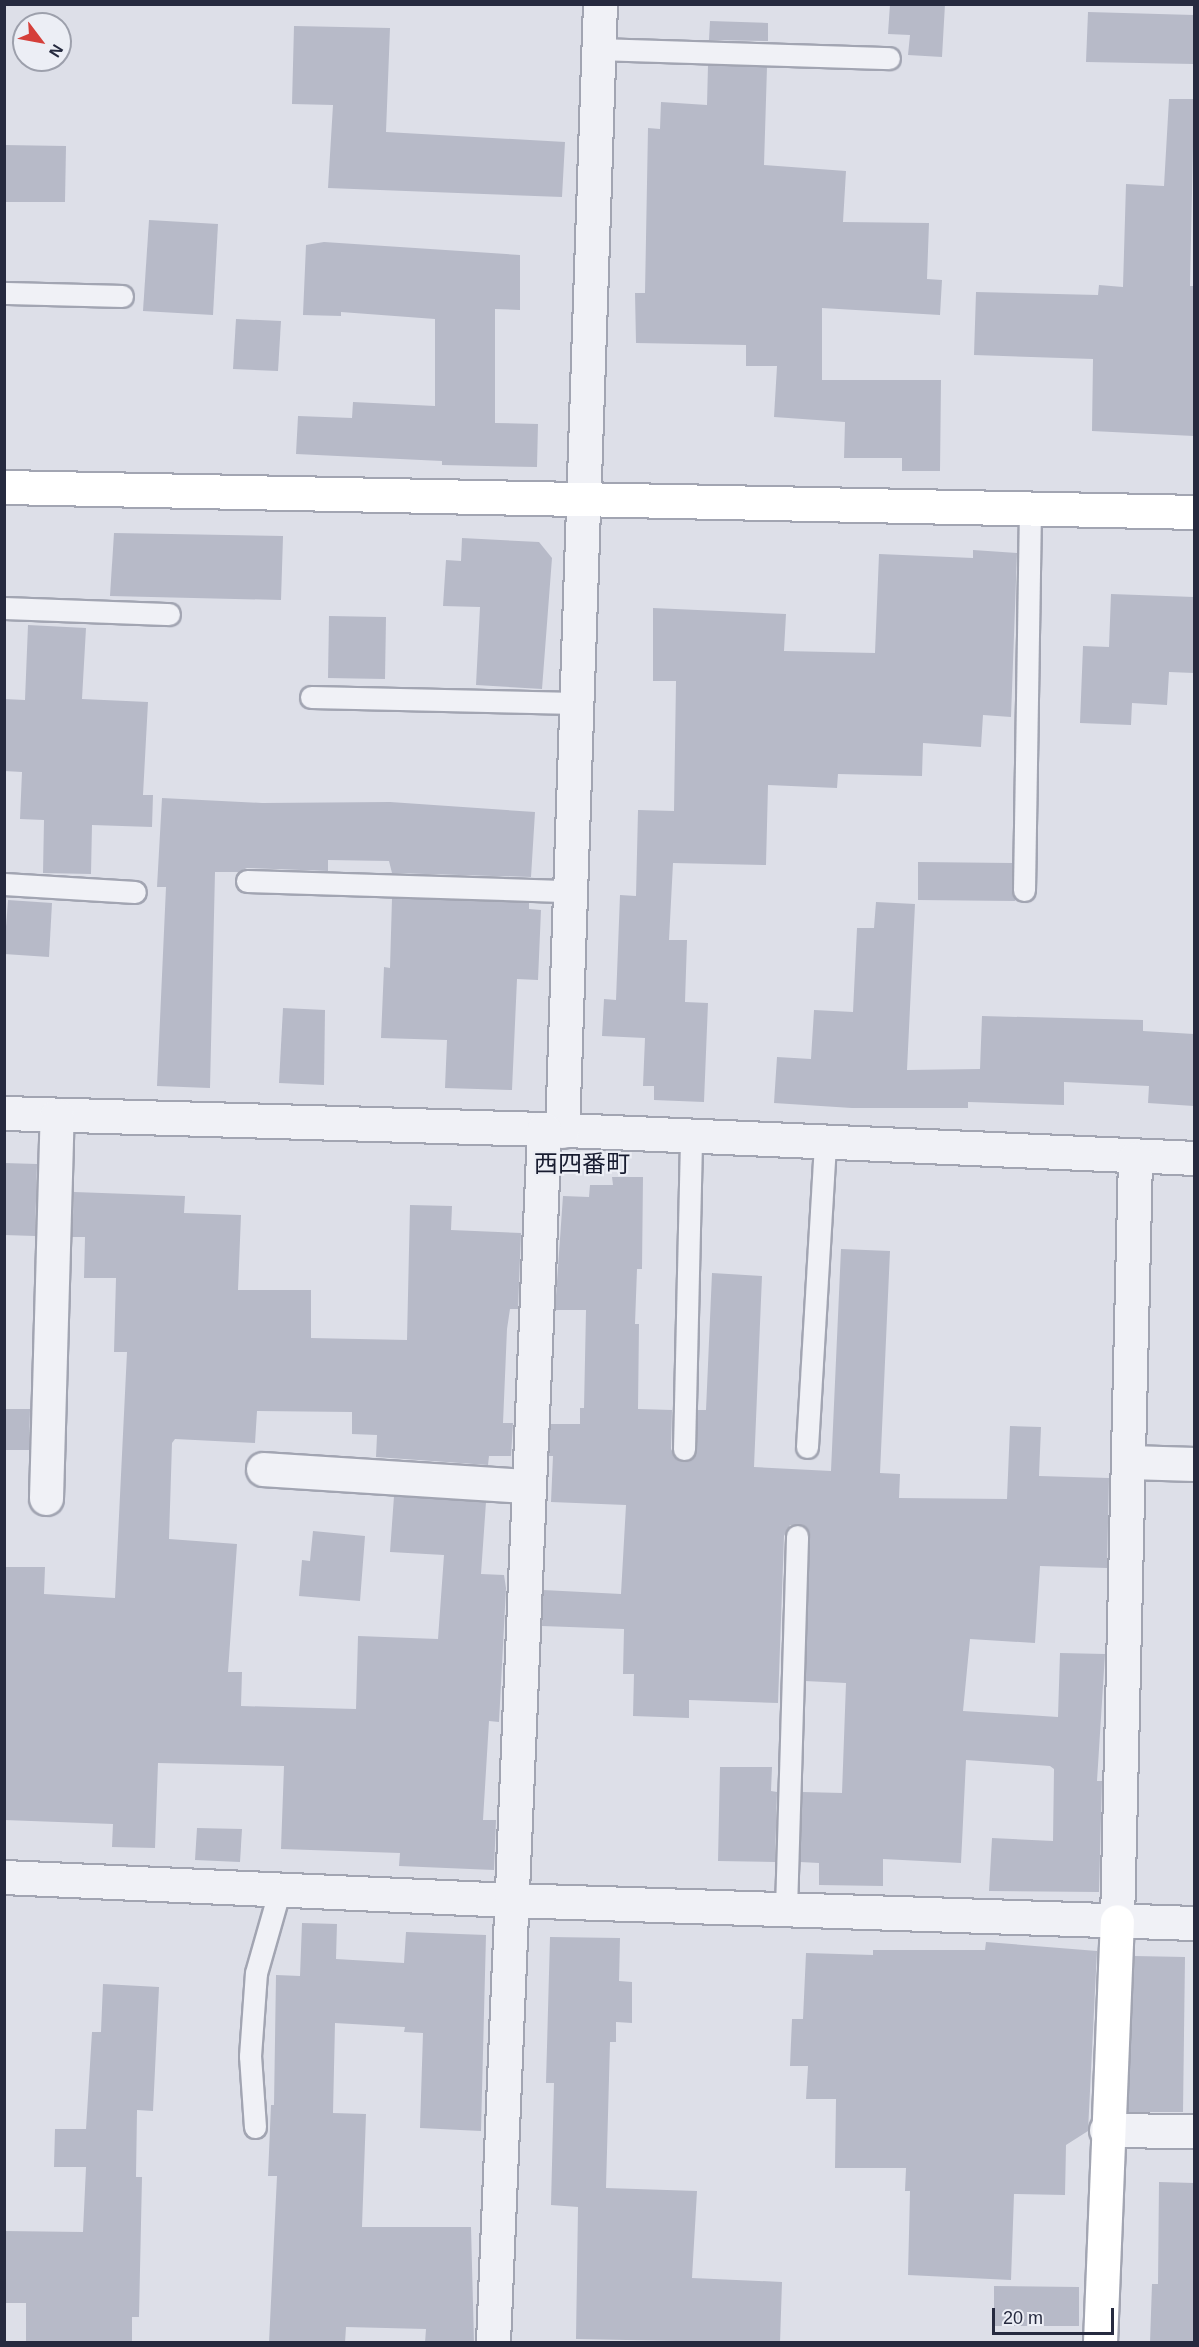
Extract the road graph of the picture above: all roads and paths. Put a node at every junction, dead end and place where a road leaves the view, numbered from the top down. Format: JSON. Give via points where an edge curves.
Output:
{"nodes":[{"id":1,"x":600,"y":4,"type":"edge"},
{"id":2,"x":599,"y":49,"type":"junction"},
{"id":3,"x":889,"y":58,"type":"dead end"},
{"id":4,"x":4,"y":292,"type":"edge"},
{"id":5,"x":122,"y":296,"type":"dead end"},
{"id":6,"x":4,"y":487,"type":"edge"},
{"id":7,"x":584,"y":499,"type":"junction"},
{"id":8,"x":1029,"y":509,"type":"junction"},
{"id":9,"x":1194,"y":513,"type":"edge"},
{"id":10,"x":4,"y":608,"type":"edge"},
{"id":11,"x":169,"y":614,"type":"dead end"},
{"id":12,"x":311,"y":697,"type":"dead end"},
{"id":13,"x":576,"y":703,"type":"junction"},
{"id":14,"x":247,"y":881,"type":"dead end"},
{"id":15,"x":4,"y":884,"type":"edge"},
{"id":16,"x":1024,"y":890,"type":"dead end"},
{"id":17,"x":570,"y":891,"type":"junction"},
{"id":18,"x":135,"y":892,"type":"dead end"},
{"id":19,"x":4,"y":1113,"type":"edge"},
{"id":20,"x":57,"y":1115,"type":"junction"},
{"id":21,"x":553,"y":1130,"type":"junction"},
{"id":22,"x":691,"y":1136,"type":"junction"},
{"id":23,"x":825,"y":1143,"type":"junction"},
{"id":24,"x":1135,"y":1158,"type":"junction"},
{"id":25,"x":1194,"y":1158,"type":"edge"},
{"id":26,"x":807,"y":1447,"type":"dead end"},
{"id":27,"x":684,"y":1449,"type":"dead end"},
{"id":28,"x":1130,"y":1462,"type":"junction"},
{"id":29,"x":1194,"y":1464,"type":"edge"},
{"id":30,"x":263,"y":1469,"type":"dead end"},
{"id":31,"x":528,"y":1486,"type":"junction"},
{"id":32,"x":46,"y":1498,"type":"dead end"},
{"id":33,"x":797,"y":1536,"type":"dead end"},
{"id":34,"x":4,"y":1877,"type":"edge"},
{"id":35,"x":280,"y":1889,"type":"junction"},
{"id":36,"x":511,"y":1900,"type":"junction"},
{"id":37,"x":786,"y":1909,"type":"junction"},
{"id":38,"x":1117,"y":1921,"type":"junction"},
{"id":39,"x":1194,"y":1923,"type":"edge"},
{"id":40,"x":255,"y":2127,"type":"dead end"},
{"id":41,"x":1106,"y":2130,"type":"junction"},
{"id":42,"x":1194,"y":2131,"type":"edge"},
{"id":43,"x":493,"y":2343,"type":"edge"},
{"id":44,"x":1100,"y":2343,"type":"edge"}],
"edges":[{"from":1,"to":2,"type":"street"},
{"from":2,"to":3,"type":"lane"},
{"from":2,"to":7,"type":"street"},
{"from":4,"to":5,"type":"lane"},
{"from":6,"to":7,"type":"street"},
{"from":7,"to":8,"type":"street"},
{"from":7,"to":13,"type":"street"},
{"from":8,"to":9,"type":"street"},
{"from":8,"to":16,"type":"lane"},
{"from":10,"to":11,"type":"lane"},
{"from":12,"to":13,"type":"lane"},
{"from":13,"to":17,"type":"street"},
{"from":14,"to":17,"type":"lane"},
{"from":15,"to":18,"type":"lane"},
{"from":17,"to":21,"type":"street"},
{"from":19,"to":20,"type":"street"},
{"from":20,"to":21,"type":"street"},
{"from":20,"to":32,"type":"street"},
{"from":21,"to":22,"type":"street"},
{"from":21,"to":31,"type":"street"},
{"from":22,"to":23,"type":"street"},
{"from":22,"to":27,"type":"lane"},
{"from":23,"to":24,"type":"street"},
{"from":23,"to":26,"type":"lane"},
{"from":24,"to":25,"type":"street"},
{"from":24,"to":28,"type":"street"},
{"from":28,"to":29,"type":"street"},
{"from":28,"to":38,"type":"street"},
{"from":30,"to":31,"type":"street"},
{"from":31,"to":36,"type":"street"},
{"from":33,"to":37,"type":"lane"},
{"from":34,"to":35,"type":"street"},
{"from":35,"to":36,"type":"street"},
{"from":35,"to":40,"type":"lane","via":[[256,1973],[250,2056]]},
{"from":36,"to":37,"type":"street"},
{"from":36,"to":43,"type":"street"},
{"from":37,"to":38,"type":"street"},
{"from":38,"to":39,"type":"street"},
{"from":38,"to":41,"type":"street"},
{"from":41,"to":42,"type":"street"},
{"from":41,"to":44,"type":"street"}]}
